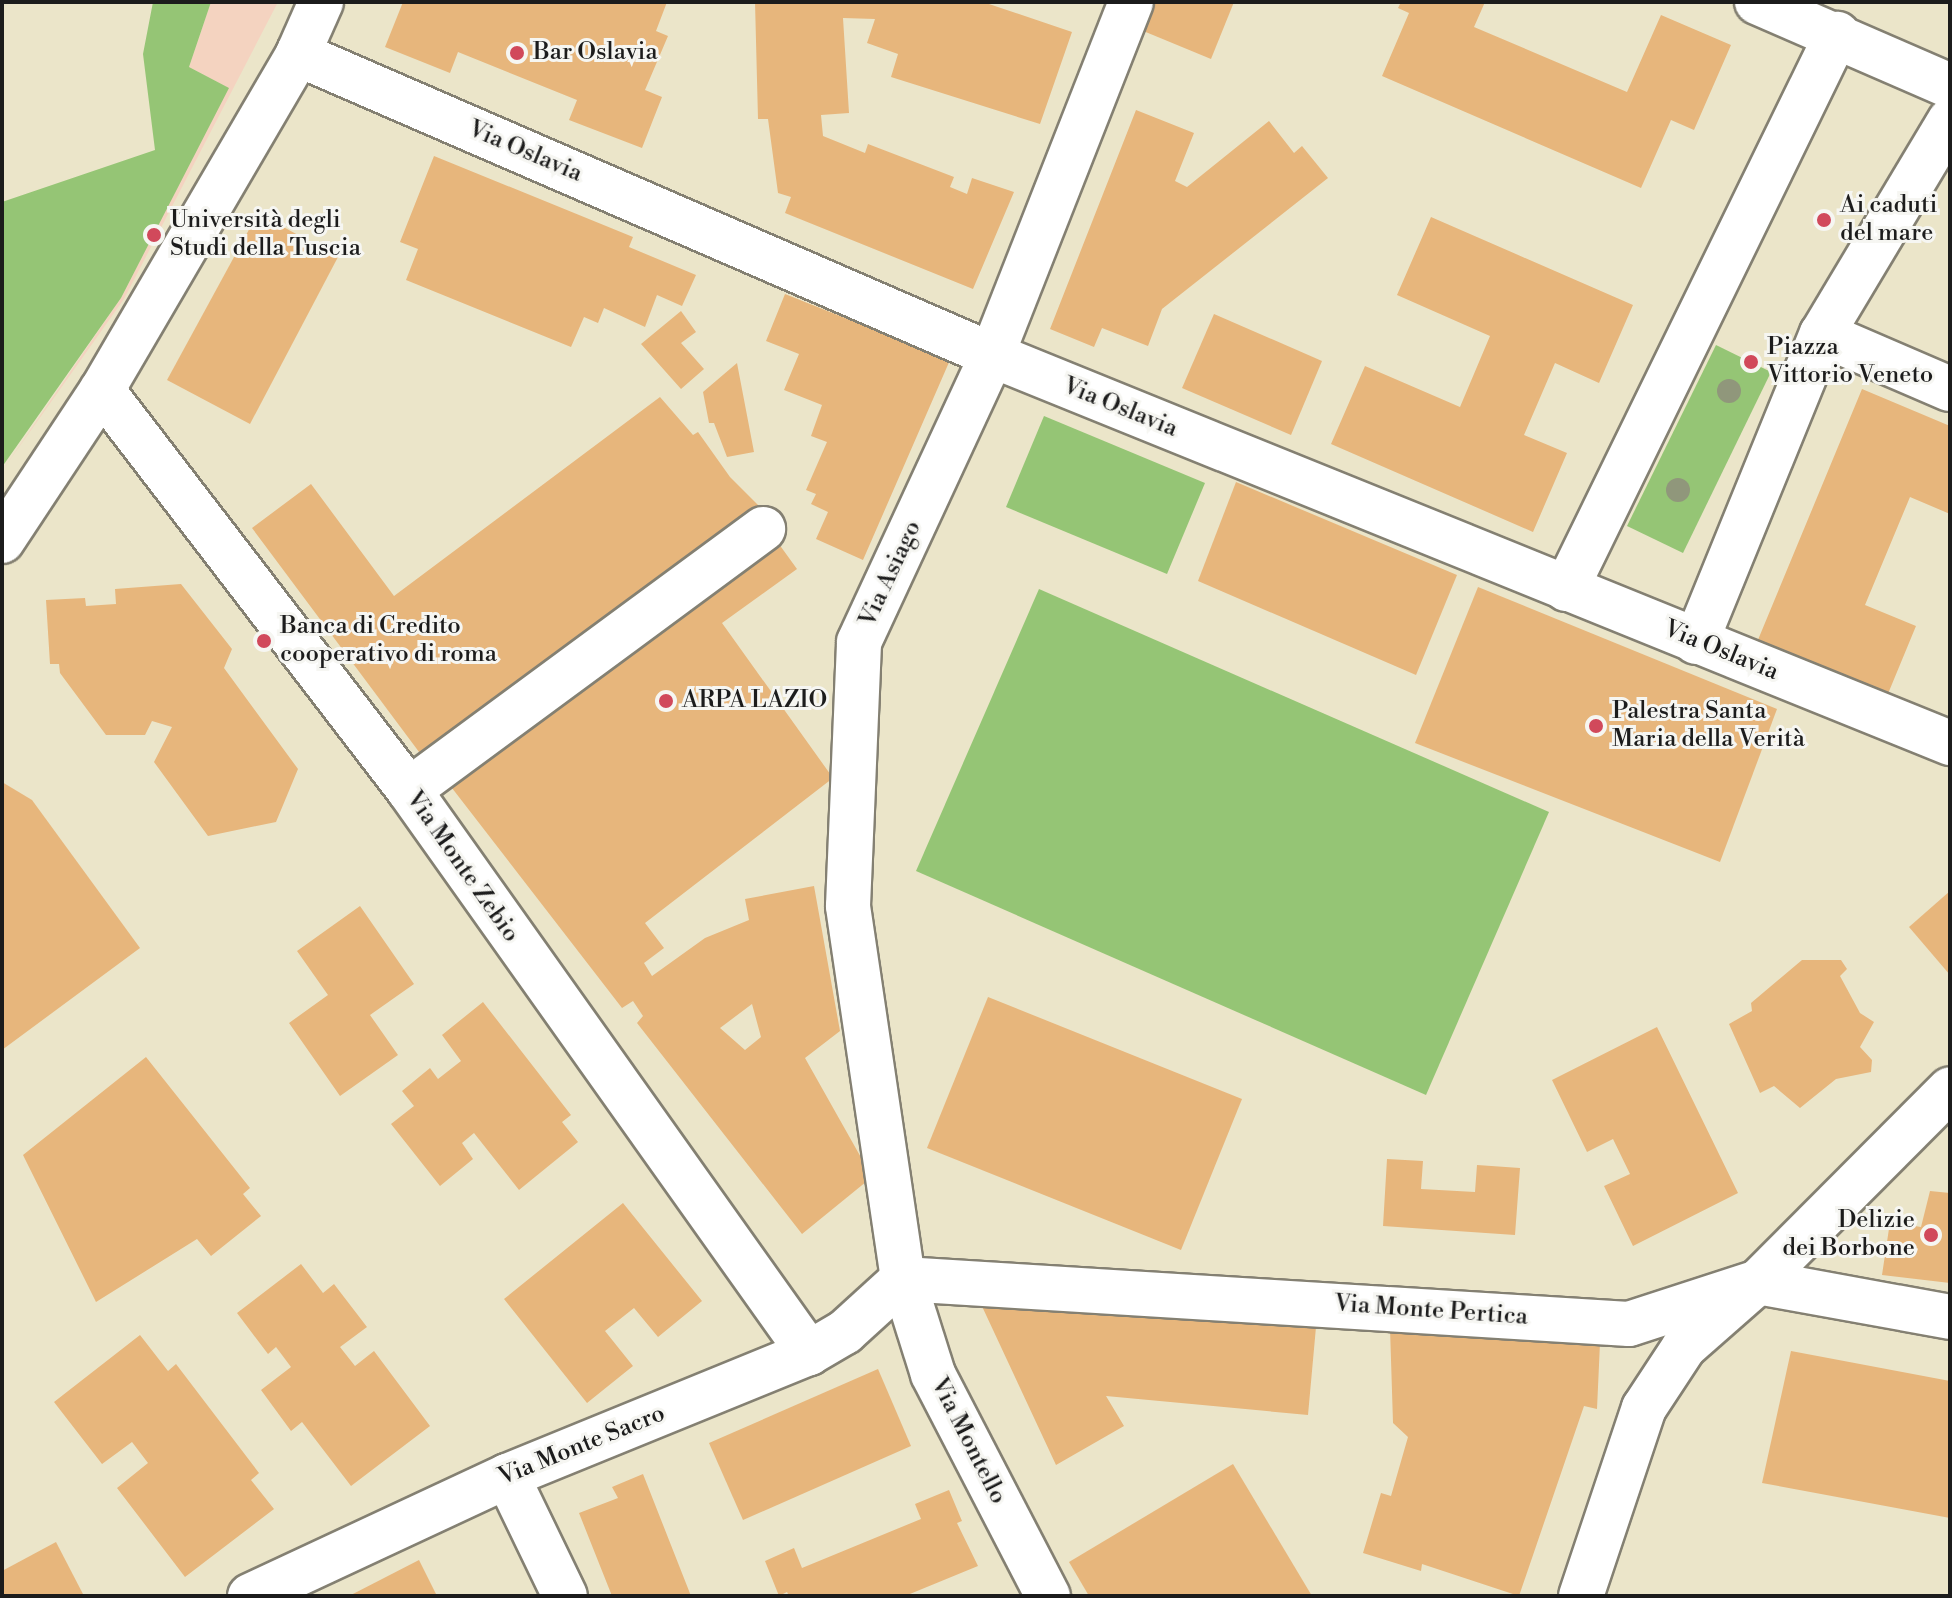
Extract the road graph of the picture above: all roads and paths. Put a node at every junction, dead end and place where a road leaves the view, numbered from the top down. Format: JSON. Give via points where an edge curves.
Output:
{"nodes":[{"id":1,"x":321,"y":2,"type":"edge"},
{"id":2,"x":1131,"y":2,"type":"edge"},
{"id":3,"x":1757,"y":2,"type":"edge"},
{"id":4,"x":1837,"y":34,"type":"junction"},
{"id":5,"x":298,"y":54,"type":"junction"},
{"id":6,"x":1950,"y":86,"type":"edge"},
{"id":7,"x":1950,"y":120,"type":"edge"},
{"id":8,"x":1822,"y":334,"type":"junction"},
{"id":9,"x":992,"y":355,"type":"junction"},
{"id":10,"x":1950,"y":389,"type":"edge"},
{"id":11,"x":102,"y":390,"type":"junction"},
{"id":12,"x":763,"y":529,"type":"dead end"},
{"id":13,"x":2,"y":541,"type":"edge"},
{"id":14,"x":1566,"y":589,"type":"junction"},
{"id":15,"x":1696,"y":642,"type":"junction"},
{"id":16,"x":1950,"y":743,"type":"edge"},
{"id":17,"x":409,"y":790,"type":"junction"},
{"id":18,"x":1950,"y":1089,"type":"edge"},
{"id":19,"x":903,"y":1279,"type":"junction"},
{"id":20,"x":1758,"y":1282,"type":"junction"},
{"id":21,"x":1950,"y":1317,"type":"edge"},
{"id":22,"x":809,"y":1353,"type":"junction"},
{"id":23,"x":507,"y":1476,"type":"junction"},
{"id":24,"x":250,"y":1596,"type":"edge"},
{"id":25,"x":565,"y":1596,"type":"edge"},
{"id":26,"x":1048,"y":1596,"type":"edge"},
{"id":27,"x":1581,"y":1596,"type":"edge"}],
"edges":[{"from":1,"to":5,"type":"street"},
{"from":2,"to":9,"type":"street","name":"Via Asiago"},
{"from":3,"to":4,"type":"street"},
{"from":4,"to":6,"type":"street"},
{"from":4,"to":14,"type":"street"},
{"from":5,"to":9,"type":"street","name":"Via Oslavia"},
{"from":5,"to":11,"type":"street"},
{"from":7,"to":8,"type":"street"},
{"from":8,"to":10,"type":"street"},
{"from":8,"to":15,"type":"street"},
{"from":9,"to":14,"type":"street","name":"Via Oslavia"},
{"from":9,"to":19,"type":"street","name":"Via Asiago","via":[[859,642],[848,906]]},
{"from":11,"to":13,"type":"street"},
{"from":11,"to":17,"type":"street","name":"Via Monte Zebio"},
{"from":12,"to":17,"type":"street"},
{"from":14,"to":15,"type":"street","name":"Via Oslavia"},
{"from":15,"to":16,"type":"street","name":"Via Oslavia"},
{"from":17,"to":22,"type":"street","name":"Via Monte Zebio"},
{"from":18,"to":20,"type":"street"},
{"from":19,"to":20,"type":"street","name":"Via Monte Pertica","via":[[1629,1324]]},
{"from":19,"to":22,"type":"street","name":"Via Monte Sacro","via":[[845,1332]]},
{"from":19,"to":26,"type":"street","name":"Via Montello","via":[[933,1374]]},
{"from":20,"to":21,"type":"street","name":"Via Monte Pertica"},
{"from":20,"to":27,"type":"street","via":[[1684,1347],[1644,1408]]},
{"from":22,"to":23,"type":"street","name":"Via Monte Sacro"},
{"from":23,"to":24,"type":"street","name":"Via Monte Sacro"},
{"from":23,"to":25,"type":"street"}]}
